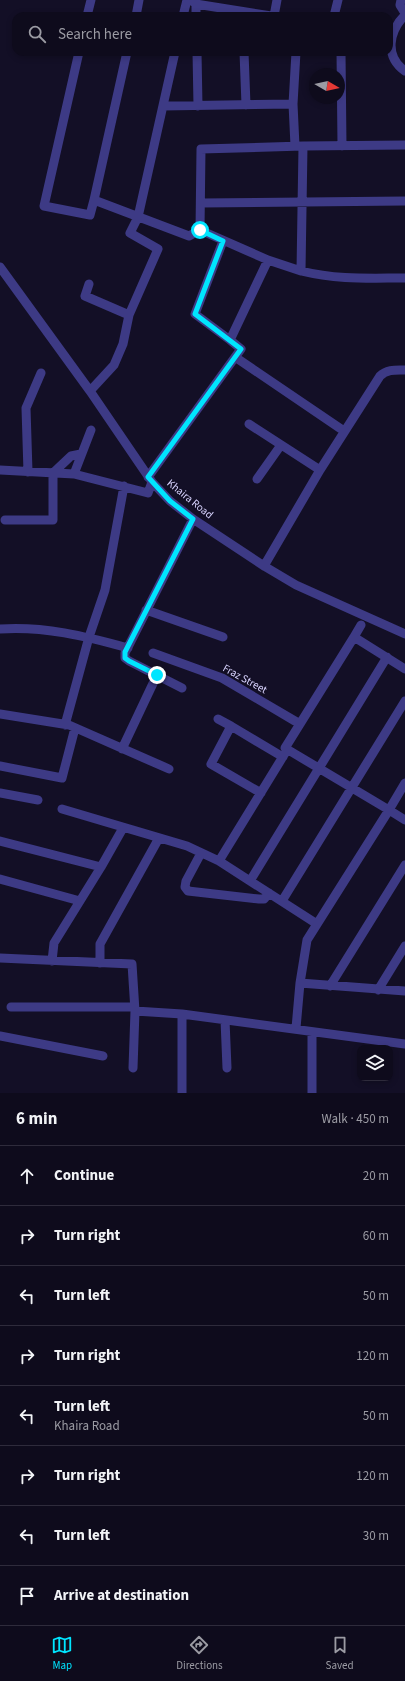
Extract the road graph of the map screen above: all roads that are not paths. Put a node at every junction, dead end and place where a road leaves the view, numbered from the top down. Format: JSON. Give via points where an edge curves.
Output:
{"nodes":[{"id":1,"x":91,"y":0,"type":"edge"},
{"id":2,"x":139,"y":0,"type":"edge"},
{"id":3,"x":187,"y":0,"type":"edge"},
{"id":4,"x":277,"y":0,"type":"edge"},
{"id":5,"x":338,"y":0,"type":"edge"},
{"id":6,"x":401,"y":0,"type":"edge"},
{"id":7,"x":193,"y":2,"type":"edge"},
{"id":8,"x":88,"y":12,"type":"edge"},
{"id":9,"x":137,"y":12,"type":"edge"},
{"id":10,"x":184,"y":12,"type":"edge"},
{"id":11,"x":195,"y":12,"type":"edge"},
{"id":12,"x":249,"y":12,"type":"edge"},
{"id":13,"x":273,"y":12,"type":"edge"},
{"id":14,"x":335,"y":12,"type":"edge"},
{"id":15,"x":405,"y":14,"type":"edge"},
{"id":16,"x":393,"y":32,"type":"edge"},
{"id":17,"x":393,"y":52,"type":"edge"},
{"id":18,"x":78,"y":56,"type":"edge"},
{"id":19,"x":126,"y":56,"type":"edge"},
{"id":20,"x":174,"y":56,"type":"edge"},
{"id":21,"x":197,"y":56,"type":"edge"},
{"id":22,"x":244,"y":56,"type":"edge"},
{"id":23,"x":296,"y":56,"type":"edge"},
{"id":24,"x":341,"y":56,"type":"edge"},
{"id":25,"x":405,"y":71,"type":"edge"},
{"id":26,"x":293,"y":104,"type":"junction"},
{"id":27,"x":246,"y":105,"type":"junction"},
{"id":28,"x":163,"y":106,"type":"junction"},
{"id":29,"x":198,"y":106,"type":"junction"},
{"id":30,"x":405,"y":145,"type":"edge"},
{"id":31,"x":299,"y":146,"type":"junction"},
{"id":32,"x":342,"y":146,"type":"junction"},
{"id":33,"x":94,"y":200,"type":"junction"},
{"id":34,"x":405,"y":201,"type":"edge"},
{"id":35,"x":200,"y":203,"type":"junction"},
{"id":36,"x":303,"y":203,"type":"junction"},
{"id":37,"x":138,"y":216,"type":"junction"},
{"id":38,"x":200,"y":230,"type":"junction"},
{"id":39,"x":223,"y":241,"type":"junction"},
{"id":40,"x":268,"y":260,"type":"junction"},
{"id":41,"x":0,"y":267,"type":"edge"},
{"id":42,"x":301,"y":271,"type":"junction"},
{"id":43,"x":405,"y":278,"type":"edge"},
{"id":44,"x":89,"y":284,"type":"dead end"},
{"id":45,"x":129,"y":315,"type":"junction"},
{"id":46,"x":230,"y":340,"type":"junction"},
{"id":47,"x":235,"y":357,"type":"junction"},
{"id":48,"x":405,"y":370,"type":"edge"},
{"id":49,"x":41,"y":373,"type":"dead end"},
{"id":50,"x":90,"y":391,"type":"junction"},
{"id":51,"x":249,"y":424,"type":"dead end"},
{"id":52,"x":91,"y":430,"type":"dead end"},
{"id":53,"x":344,"y":431,"type":"junction"},
{"id":54,"x":281,"y":445,"type":"junction"},
{"id":55,"x":82,"y":454,"type":"junction"},
{"id":56,"x":0,"y":470,"type":"edge"},
{"id":57,"x":320,"y":470,"type":"junction"},
{"id":58,"x":28,"y":472,"type":"junction"},
{"id":59,"x":53,"y":473,"type":"junction"},
{"id":60,"x":74,"y":474,"type":"junction"},
{"id":61,"x":150,"y":479,"type":"junction"},
{"id":62,"x":257,"y":479,"type":"dead end"},
{"id":63,"x":124,"y":486,"type":"junction"},
{"id":64,"x":193,"y":519,"type":"junction"},
{"id":65,"x":5,"y":520,"type":"dead end"},
{"id":66,"x":264,"y":566,"type":"junction"},
{"id":67,"x":146,"y":610,"type":"junction"},
{"id":68,"x":361,"y":625,"type":"dead end"},
{"id":69,"x":0,"y":628,"type":"edge"},
{"id":70,"x":405,"y":634,"type":"edge"},
{"id":71,"x":89,"y":637,"type":"junction"},
{"id":72,"x":223,"y":637,"type":"dead end"},
{"id":73,"x":354,"y":637,"type":"junction"},
{"id":74,"x":128,"y":648,"type":"junction"},
{"id":75,"x":153,"y":652,"type":"dead end"},
{"id":76,"x":387,"y":657,"type":"junction"},
{"id":77,"x":405,"y":669,"type":"edge"},
{"id":78,"x":157,"y":675,"type":"junction"},
{"id":79,"x":182,"y":688,"type":"dead end"},
{"id":80,"x":405,"y":701,"type":"edge"},
{"id":81,"x":0,"y":714,"type":"edge"},
{"id":82,"x":218,"y":720,"type":"dead end"},
{"id":83,"x":65,"y":724,"type":"junction"},
{"id":84,"x":300,"y":724,"type":"junction"},
{"id":85,"x":231,"y":726,"type":"junction"},
{"id":86,"x":75,"y":728,"type":"junction"},
{"id":87,"x":122,"y":749,"type":"junction"},
{"id":88,"x":285,"y":753,"type":"junction"},
{"id":89,"x":0,"y":766,"type":"edge"},
{"id":90,"x":318,"y":768,"type":"junction"},
{"id":91,"x":169,"y":769,"type":"dead end"},
{"id":92,"x":405,"y":783,"type":"edge"},
{"id":93,"x":352,"y":787,"type":"junction"},
{"id":94,"x":0,"y":793,"type":"edge"},
{"id":95,"x":261,"y":793,"type":"junction"},
{"id":96,"x":38,"y":800,"type":"dead end"},
{"id":97,"x":62,"y":809,"type":"dead end"},
{"id":98,"x":389,"y":810,"type":"junction"},
{"id":99,"x":405,"y":820,"type":"edge"},
{"id":100,"x":123,"y":828,"type":"junction"},
{"id":101,"x":159,"y":838,"type":"junction"},
{"id":102,"x":0,"y":841,"type":"edge"},
{"id":103,"x":201,"y":853,"type":"junction"},
{"id":104,"x":219,"y":861,"type":"junction"},
{"id":105,"x":405,"y":865,"type":"edge"},
{"id":106,"x":101,"y":867,"type":"junction"},
{"id":107,"x":0,"y":879,"type":"edge"},
{"id":108,"x":250,"y":881,"type":"junction"},
{"id":109,"x":269,"y":893,"type":"junction"},
{"id":110,"x":80,"y":901,"type":"junction"},
{"id":111,"x":282,"y":901,"type":"junction"},
{"id":112,"x":317,"y":924,"type":"junction"},
{"id":113,"x":405,"y":946,"type":"edge"},
{"id":114,"x":0,"y":958,"type":"edge"},
{"id":115,"x":52,"y":961,"type":"junction"},
{"id":116,"x":100,"y":963,"type":"junction"},
{"id":117,"x":300,"y":983,"type":"junction"},
{"id":118,"x":330,"y":986,"type":"junction"},
{"id":119,"x":378,"y":990,"type":"junction"},
{"id":120,"x":405,"y":992,"type":"edge"},
{"id":121,"x":11,"y":1007,"type":"dead end"},
{"id":122,"x":134,"y":1009,"type":"junction"},
{"id":123,"x":182,"y":1014,"type":"junction"},
{"id":124,"x":225,"y":1020,"type":"junction"},
{"id":125,"x":296,"y":1028,"type":"junction"},
{"id":126,"x":312,"y":1032,"type":"junction"},
{"id":127,"x":0,"y":1036,"type":"edge"},
{"id":128,"x":405,"y":1044,"type":"edge"},
{"id":129,"x":103,"y":1056,"type":"dead end"},
{"id":130,"x":133,"y":1068,"type":"dead end"},
{"id":131,"x":227,"y":1068,"type":"dead end"},
{"id":132,"x":182,"y":1093,"type":"edge"},
{"id":133,"x":312,"y":1093,"type":"edge"}],
"edges":[{"from":1,"to":8,"type":"street"},
{"from":2,"to":9,"type":"street"},
{"from":3,"to":10,"type":"street"},
{"from":4,"to":13,"type":"street"},
{"from":5,"to":14,"type":"street"},
{"from":6,"to":15,"type":"street","via":[[400,4]]},
{"from":7,"to":11,"type":"street"},
{"from":7,"to":12,"type":"street"},
{"from":15,"to":16,"type":"street"},
{"from":17,"to":25,"type":"street"},
{"from":18,"to":33,"type":"street","via":[[44,206],[90,215]]},
{"from":19,"to":33,"type":"street"},
{"from":20,"to":28,"type":"street"},
{"from":21,"to":29,"type":"street"},
{"from":22,"to":27,"type":"street"},
{"from":23,"to":26,"type":"street"},
{"from":24,"to":32,"type":"street"},
{"from":26,"to":27,"type":"street"},
{"from":26,"to":31,"type":"street"},
{"from":27,"to":29,"type":"street"},
{"from":28,"to":29,"type":"street"},
{"from":28,"to":37,"type":"street"},
{"from":30,"to":32,"type":"street"},
{"from":31,"to":32,"type":"street"},
{"from":31,"to":35,"type":"street","via":[[202,149]]},
{"from":31,"to":36,"type":"street"},
{"from":33,"to":37,"type":"street"},
{"from":34,"to":36,"type":"street"},
{"from":35,"to":36,"type":"street"},
{"from":35,"to":38,"type":"street"},
{"from":36,"to":42,"type":"street"},
{"from":37,"to":38,"type":"street","via":[[189,236]]},
{"from":37,"to":45,"type":"street","via":[[130,233],[158,249]]},
{"from":38,"to":39,"type":"street"},
{"from":39,"to":40,"type":"street"},
{"from":39,"to":46,"type":"street","via":[[195,314]]},
{"from":40,"to":42,"type":"street"},
{"from":40,"to":46,"type":"street"},
{"from":41,"to":50,"type":"street","name":"Khaira Road"},
{"from":42,"to":43,"type":"street","via":[[348,279]]},
{"from":44,"to":45,"type":"street","via":[[85,296]]},
{"from":45,"to":50,"type":"street","via":[[123,344],[114,365]]},
{"from":46,"to":47,"type":"street","via":[[241,349]]},
{"from":47,"to":53,"type":"street"},
{"from":47,"to":61,"type":"street"},
{"from":48,"to":53,"type":"street","via":[[384,372]]},
{"from":49,"to":58,"type":"street","via":[[26,408]]},
{"from":50,"to":61,"type":"street","name":"Khaira Road"},
{"from":51,"to":54,"type":"street"},
{"from":52,"to":55,"type":"street"},
{"from":53,"to":57,"type":"street"},
{"from":54,"to":57,"type":"street"},
{"from":54,"to":62,"type":"street"},
{"from":55,"to":59,"type":"street","via":[[71,456]]},
{"from":55,"to":60,"type":"street"},
{"from":56,"to":58,"type":"street"},
{"from":57,"to":66,"type":"street"},
{"from":58,"to":59,"type":"street"},
{"from":59,"to":60,"type":"street"},
{"from":59,"to":65,"type":"street","via":[[53,520]]},
{"from":60,"to":63,"type":"street"},
{"from":61,"to":63,"type":"street","via":[[148,494]]},
{"from":61,"to":64,"type":"street","name":"Khaira Road","via":[[170,501]]},
{"from":63,"to":71,"type":"street","via":[[105,590]]},
{"from":64,"to":66,"type":"street","name":"Khaira Road"},
{"from":64,"to":67,"type":"street"},
{"from":66,"to":70,"type":"street","name":"Khaira Road","via":[[296,585]]},
{"from":67,"to":72,"type":"street"},
{"from":67,"to":74,"type":"street"},
{"from":68,"to":73,"type":"street"},
{"from":69,"to":71,"type":"street","via":[[20,627],[70,632]]},
{"from":71,"to":74,"type":"street"},
{"from":71,"to":83,"type":"street"},
{"from":73,"to":76,"type":"street"},
{"from":73,"to":84,"type":"street"},
{"from":74,"to":78,"type":"street","via":[[125,658]]},
{"from":75,"to":84,"type":"street","name":"Fraz Street","via":[[222,678]]},
{"from":76,"to":77,"type":"street"},
{"from":76,"to":90,"type":"street"},
{"from":78,"to":79,"type":"street"},
{"from":78,"to":87,"type":"street"},
{"from":80,"to":93,"type":"street"},
{"from":81,"to":83,"type":"street"},
{"from":82,"to":85,"type":"street"},
{"from":83,"to":86,"type":"street"},
{"from":84,"to":88,"type":"street","via":[[285,748]]},
{"from":85,"to":88,"type":"street"},
{"from":85,"to":95,"type":"street","via":[[212,764]]},
{"from":86,"to":87,"type":"street"},
{"from":86,"to":89,"type":"street","via":[[62,778]]},
{"from":87,"to":91,"type":"street"},
{"from":88,"to":90,"type":"street"},
{"from":88,"to":95,"type":"street"},
{"from":90,"to":93,"type":"street"},
{"from":90,"to":108,"type":"street"},
{"from":92,"to":98,"type":"street"},
{"from":93,"to":98,"type":"street"},
{"from":93,"to":111,"type":"street"},
{"from":94,"to":96,"type":"street"},
{"from":95,"to":104,"type":"street"},
{"from":97,"to":100,"type":"street"},
{"from":98,"to":99,"type":"street"},
{"from":98,"to":112,"type":"street"},
{"from":100,"to":101,"type":"street"},
{"from":100,"to":106,"type":"street"},
{"from":101,"to":103,"type":"street"},
{"from":101,"to":116,"type":"street","via":[[100,944]]},
{"from":102,"to":106,"type":"street"},
{"from":103,"to":104,"type":"street"},
{"from":103,"to":109,"type":"street","via":[[186,881],[185,887],[188,890],[259,899],[264,899]]},
{"from":104,"to":108,"type":"street"},
{"from":105,"to":118,"type":"street"},
{"from":106,"to":110,"type":"street"},
{"from":107,"to":110,"type":"street"},
{"from":108,"to":109,"type":"street"},
{"from":109,"to":111,"type":"street"},
{"from":110,"to":115,"type":"street","via":[[54,943]]},
{"from":111,"to":112,"type":"street"},
{"from":112,"to":117,"type":"street","via":[[306,940]]},
{"from":113,"to":119,"type":"street"},
{"from":114,"to":115,"type":"street"},
{"from":115,"to":116,"type":"street"},
{"from":116,"to":122,"type":"street","via":[[132,964]]},
{"from":117,"to":118,"type":"street"},
{"from":117,"to":125,"type":"street"},
{"from":118,"to":119,"type":"street"},
{"from":119,"to":120,"type":"street"},
{"from":121,"to":122,"type":"street"},
{"from":122,"to":123,"type":"street"},
{"from":122,"to":130,"type":"street"},
{"from":123,"to":124,"type":"street"},
{"from":123,"to":132,"type":"street"},
{"from":124,"to":125,"type":"street"},
{"from":124,"to":131,"type":"street"},
{"from":125,"to":126,"type":"street"},
{"from":126,"to":128,"type":"street"},
{"from":126,"to":133,"type":"street"},
{"from":127,"to":129,"type":"street"}]}
